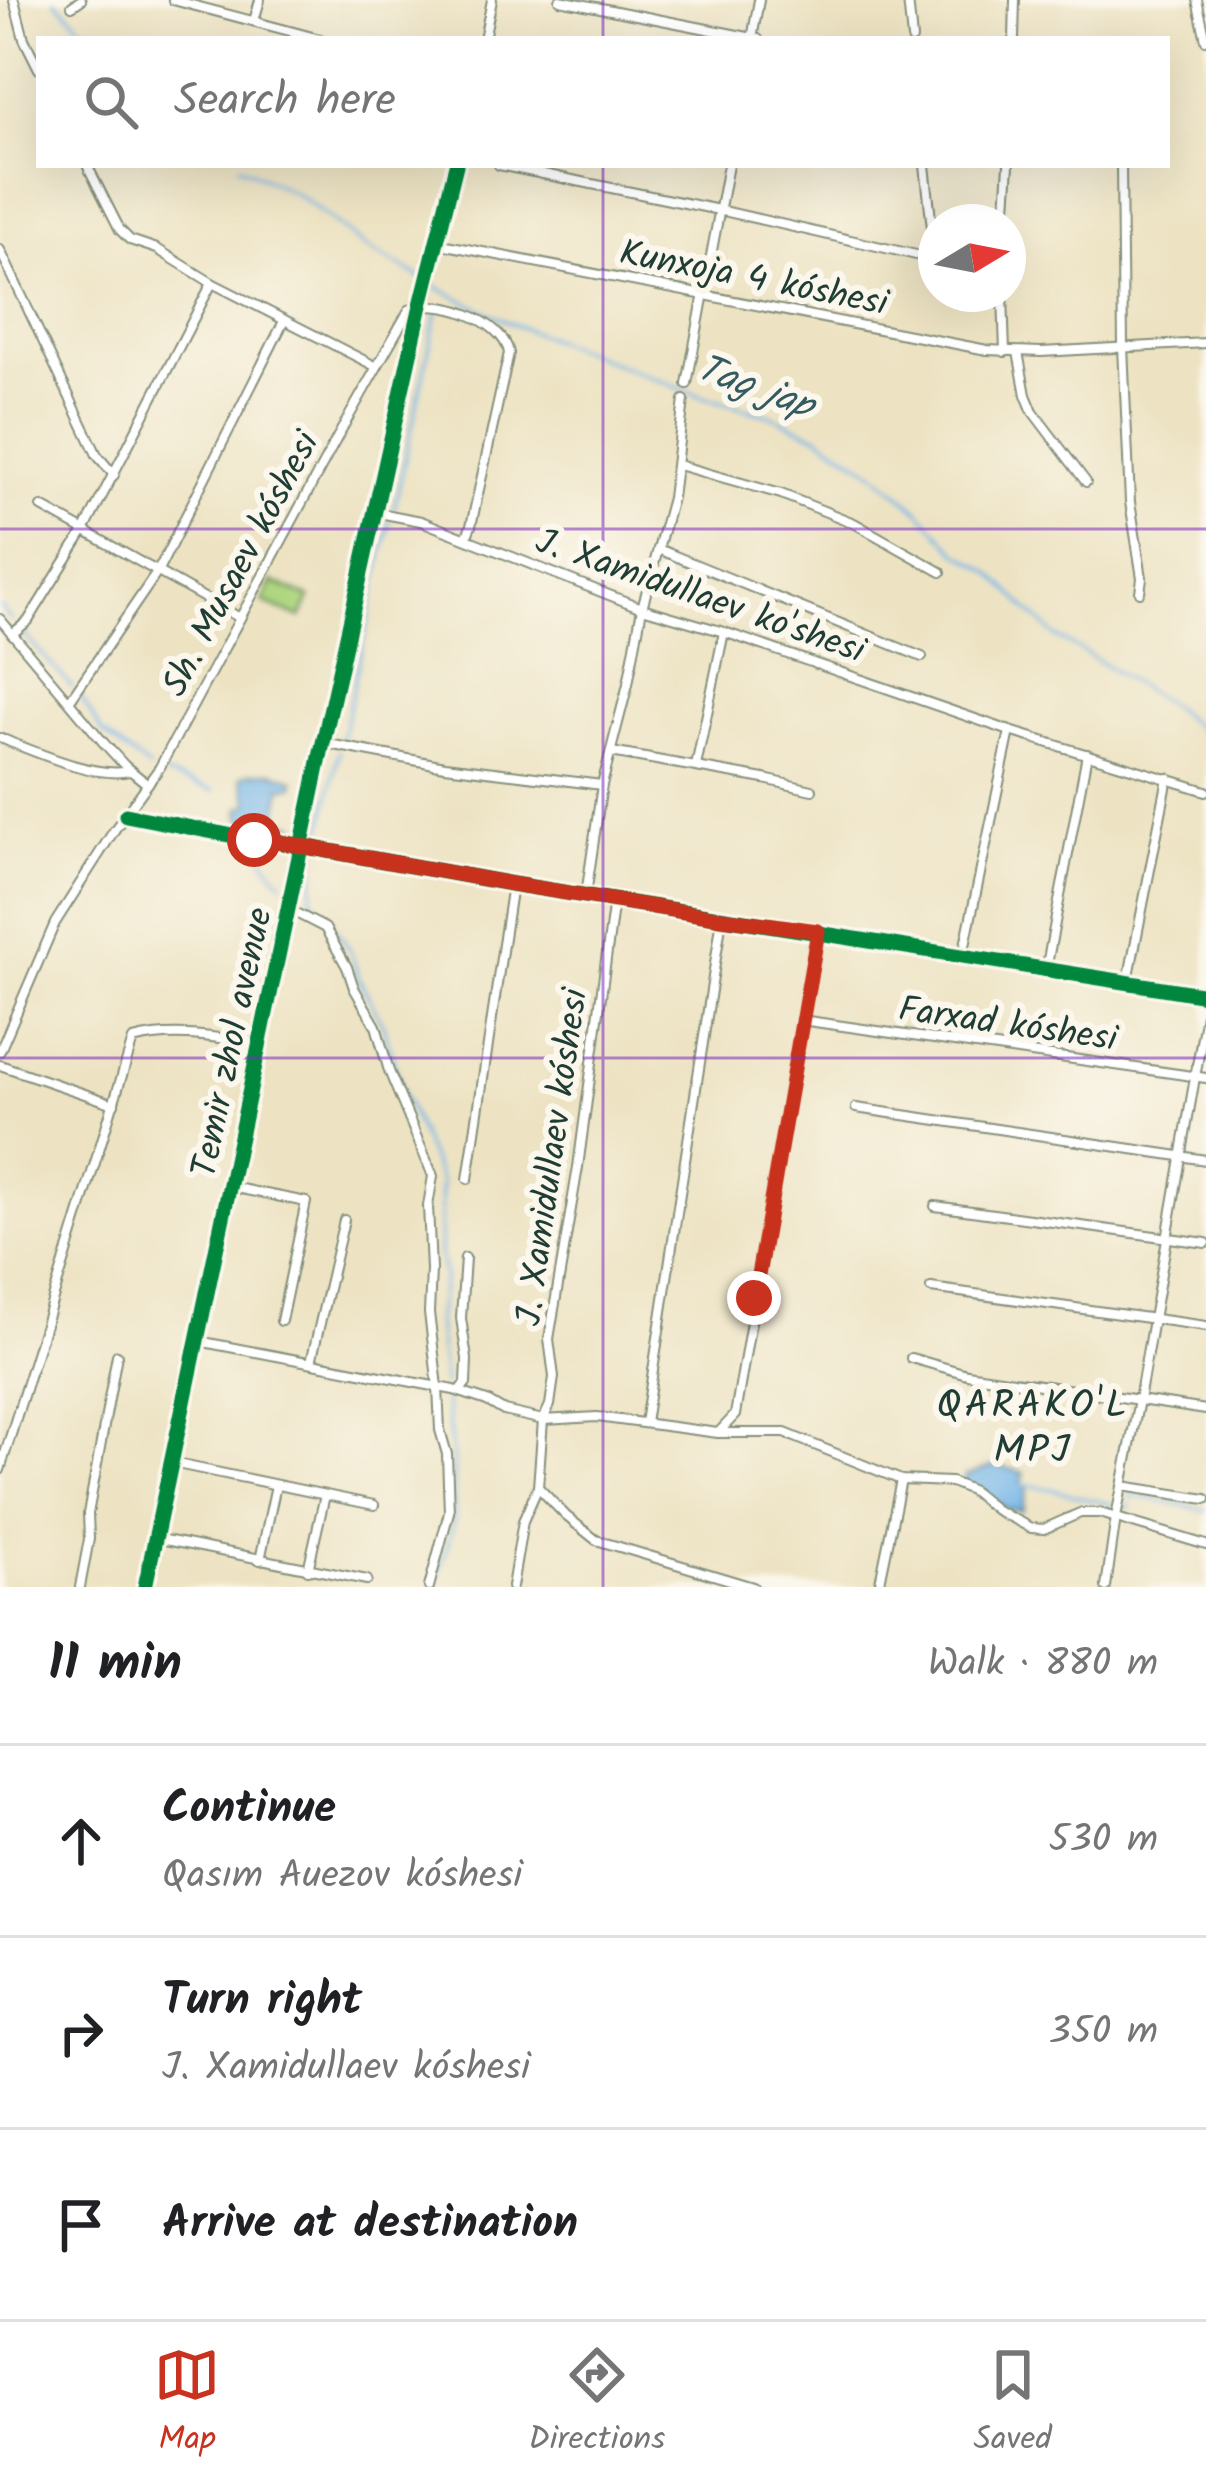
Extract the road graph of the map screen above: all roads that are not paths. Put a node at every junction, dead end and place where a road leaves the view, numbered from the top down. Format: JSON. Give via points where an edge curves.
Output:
{"nodes":[{"id":1,"x":14,"y":0,"type":"edge"},
{"id":2,"x":173,"y":0,"type":"edge"},
{"id":3,"x":260,"y":0,"type":"edge"},
{"id":4,"x":492,"y":0,"type":"edge"},
{"id":5,"x":560,"y":0,"type":"edge"},
{"id":6,"x":759,"y":0,"type":"edge"},
{"id":7,"x":908,"y":0,"type":"edge"},
{"id":8,"x":1015,"y":0,"type":"edge"},
{"id":9,"x":1197,"y":0,"type":"edge"},
{"id":10,"x":254,"y":21,"type":"junction"},
{"id":11,"x":309,"y":36,"type":"edge"},
{"id":12,"x":485,"y":36,"type":"edge"},
{"id":13,"x":744,"y":36,"type":"edge"},
{"id":14,"x":754,"y":36,"type":"edge"},
{"id":15,"x":912,"y":36,"type":"edge"},
{"id":16,"x":1014,"y":36,"type":"edge"},
{"id":17,"x":1206,"y":40,"type":"edge"},
{"id":18,"x":36,"y":63,"type":"edge"},
{"id":19,"x":89,"y":168,"type":"edge"},
{"id":20,"x":455,"y":168,"type":"edge"},
{"id":21,"x":515,"y":168,"type":"edge"},
{"id":22,"x":727,"y":168,"type":"edge"},
{"id":23,"x":926,"y":168,"type":"edge"},
{"id":24,"x":1010,"y":168,"type":"edge"},
{"id":25,"x":1121,"y":168,"type":"edge"},
{"id":26,"x":930,"y":204,"type":"edge"},
{"id":27,"x":1007,"y":204,"type":"edge"},
{"id":28,"x":719,"y":209,"type":"junction"},
{"id":29,"x":436,"y":243,"type":"junction"},
{"id":30,"x":0,"y":250,"type":"edge"},
{"id":31,"x":918,"y":254,"type":"edge"},
{"id":32,"x":212,"y":283,"type":"junction"},
{"id":33,"x":704,"y":294,"type":"junction"},
{"id":34,"x":422,"y":302,"type":"junction"},
{"id":35,"x":1004,"y":312,"type":"edge"},
{"id":36,"x":284,"y":321,"type":"junction"},
{"id":37,"x":1206,"y":343,"type":"edge"},
{"id":38,"x":1123,"y":346,"type":"junction"},
{"id":39,"x":1005,"y":352,"type":"junction"},
{"id":40,"x":1018,"y":352,"type":"junction"},
{"id":41,"x":377,"y":367,"type":"junction"},
{"id":42,"x":687,"y":384,"type":"dead end"},
{"id":43,"x":684,"y":400,"type":"dead end"},
{"id":44,"x":678,"y":465,"type":"junction"},
{"id":45,"x":114,"y":475,"type":"junction"},
{"id":46,"x":1086,"y":482,"type":"dead end"},
{"id":47,"x":43,"y":507,"type":"dead end"},
{"id":48,"x":374,"y":512,"type":"junction"},
{"id":49,"x":84,"y":531,"type":"junction"},
{"id":50,"x":466,"y":538,"type":"junction"},
{"id":51,"x":658,"y":549,"type":"junction"},
{"id":52,"x":158,"y":571,"type":"junction"},
{"id":53,"x":941,"y":572,"type":"dead end"},
{"id":54,"x":1140,"y":592,"type":"dead end"},
{"id":55,"x":642,"y":608,"type":"junction"},
{"id":56,"x":240,"y":618,"type":"junction"},
{"id":57,"x":0,"y":619,"type":"edge"},
{"id":58,"x":724,"y":632,"type":"junction"},
{"id":59,"x":13,"y":634,"type":"junction"},
{"id":60,"x":922,"y":657,"type":"dead end"},
{"id":61,"x":70,"y":700,"type":"junction"},
{"id":62,"x":1010,"y":730,"type":"junction"},
{"id":63,"x":0,"y":738,"type":"edge"},
{"id":64,"x":323,"y":743,"type":"junction"},
{"id":65,"x":611,"y":752,"type":"junction"},
{"id":66,"x":1087,"y":754,"type":"junction"},
{"id":67,"x":696,"y":766,"type":"junction"},
{"id":68,"x":131,"y":771,"type":"junction"},
{"id":69,"x":1168,"y":778,"type":"junction"},
{"id":70,"x":146,"y":783,"type":"junction"},
{"id":71,"x":602,"y":785,"type":"junction"},
{"id":72,"x":812,"y":790,"type":"dead end"},
{"id":73,"x":1206,"y":791,"type":"edge"},
{"id":74,"x":126,"y":815,"type":"junction"},
{"id":75,"x":301,"y":847,"type":"junction"},
{"id":76,"x":512,"y":884,"type":"junction"},
{"id":77,"x":586,"y":895,"type":"junction"},
{"id":78,"x":614,"y":900,"type":"junction"},
{"id":79,"x":288,"y":909,"type":"junction"},
{"id":80,"x":722,"y":918,"type":"junction"},
{"id":81,"x":818,"y":931,"type":"junction"},
{"id":82,"x":963,"y":955,"type":"junction"},
{"id":83,"x":1046,"y":970,"type":"junction"},
{"id":84,"x":1128,"y":982,"type":"junction"},
{"id":85,"x":1206,"y":994,"type":"edge"},
{"id":86,"x":1206,"y":1013,"type":"edge"},
{"id":87,"x":801,"y":1021,"type":"junction"},
{"id":88,"x":261,"y":1044,"type":"junction"},
{"id":89,"x":0,"y":1051,"type":"edge"},
{"id":90,"x":0,"y":1066,"type":"edge"},
{"id":91,"x":1201,"y":1077,"type":"edge"},
{"id":92,"x":114,"y":1104,"type":"junction"},
{"id":93,"x":856,"y":1108,"type":"dead end"},
{"id":94,"x":1181,"y":1156,"type":"junction"},
{"id":95,"x":1206,"y":1160,"type":"edge"},
{"id":96,"x":468,"y":1179,"type":"dead end"},
{"id":97,"x":231,"y":1186,"type":"junction"},
{"id":98,"x":935,"y":1206,"type":"dead end"},
{"id":99,"x":344,"y":1220,"type":"dead end"},
{"id":100,"x":1166,"y":1236,"type":"junction"},
{"id":101,"x":1206,"y":1243,"type":"edge"},
{"id":102,"x":465,"y":1258,"type":"dead end"},
{"id":103,"x":932,"y":1288,"type":"dead end"},
{"id":104,"x":1153,"y":1317,"type":"junction"},
{"id":105,"x":281,"y":1322,"type":"dead end"},
{"id":106,"x":1206,"y":1326,"type":"edge"},
{"id":107,"x":198,"y":1342,"type":"junction"},
{"id":108,"x":117,"y":1355,"type":"dead end"},
{"id":109,"x":911,"y":1358,"type":"dead end"},
{"id":110,"x":311,"y":1362,"type":"junction"},
{"id":111,"x":438,"y":1387,"type":"junction"},
{"id":112,"x":457,"y":1391,"type":"junction"},
{"id":113,"x":1139,"y":1400,"type":"junction"},
{"id":114,"x":1206,"y":1410,"type":"edge"},
{"id":115,"x":543,"y":1420,"type":"junction"},
{"id":116,"x":645,"y":1423,"type":"junction"},
{"id":117,"x":718,"y":1432,"type":"junction"},
{"id":118,"x":172,"y":1463,"type":"junction"},
{"id":119,"x":0,"y":1470,"type":"edge"},
{"id":120,"x":901,"y":1480,"type":"junction"},
{"id":121,"x":276,"y":1485,"type":"junction"},
{"id":122,"x":1122,"y":1486,"type":"junction"},
{"id":123,"x":538,"y":1487,"type":"junction"},
{"id":124,"x":325,"y":1495,"type":"junction"},
{"id":125,"x":1206,"y":1499,"type":"edge"},
{"id":126,"x":374,"y":1504,"type":"dead end"},
{"id":127,"x":1116,"y":1517,"type":"junction"},
{"id":128,"x":155,"y":1538,"type":"junction"},
{"id":129,"x":1206,"y":1545,"type":"edge"},
{"id":130,"x":260,"y":1560,"type":"junction"},
{"id":131,"x":308,"y":1570,"type":"junction"},
{"id":132,"x":367,"y":1580,"type":"dead end"},
{"id":133,"x":80,"y":1587,"type":"edge"},
{"id":134,"x":145,"y":1587,"type":"edge"},
{"id":135,"x":429,"y":1587,"type":"edge"},
{"id":136,"x":512,"y":1587,"type":"edge"},
{"id":137,"x":753,"y":1587,"type":"edge"},
{"id":138,"x":879,"y":1587,"type":"edge"},
{"id":139,"x":1106,"y":1587,"type":"edge"}],
"edges":[{"from":1,"to":18,"type":"street"},
{"from":2,"to":10,"type":"street"},
{"from":3,"to":10,"type":"street"},
{"from":4,"to":12,"type":"street"},
{"from":5,"to":13,"type":"street"},
{"from":6,"to":14,"type":"street"},
{"from":7,"to":15,"type":"street"},
{"from":8,"to":16,"type":"street"},
{"from":9,"to":17,"type":"street"},
{"from":10,"to":11,"type":"street"},
{"from":19,"to":32,"type":"street","via":[[130,240]]},
{"from":20,"to":29,"type":"street"},
{"from":21,"to":28,"type":"street"},
{"from":22,"to":28,"type":"street"},
{"from":23,"to":26,"type":"street"},
{"from":24,"to":27,"type":"street"},
{"from":25,"to":38,"type":"street"},
{"from":28,"to":31,"type":"street"},
{"from":28,"to":33,"type":"street"},
{"from":29,"to":33,"type":"street","name":"Kunxoja 4 kóshesi"},
{"from":29,"to":34,"type":"street","name":"Temir zhol avenue"},
{"from":30,"to":45,"type":"street","via":[[97,455]]},
{"from":32,"to":36,"type":"street"},
{"from":32,"to":45,"type":"street"},
{"from":33,"to":39,"type":"street","name":"Kunxoja 4 kóshesi"},
{"from":33,"to":42,"type":"street"},
{"from":34,"to":41,"type":"street","name":"Sh. Musaev kóshesi","via":[[409,310]]},
{"from":34,"to":48,"type":"street","name":"Temir zhol avenue"},
{"from":34,"to":50,"type":"street","via":[[499,330],[507,342]]},
{"from":35,"to":39,"type":"street"},
{"from":36,"to":41,"type":"street"},
{"from":36,"to":52,"type":"street","name":"Sh. Musaev kóshesi"},
{"from":37,"to":38,"type":"street","name":"Kunxoja 4 kóshesi"},
{"from":38,"to":40,"type":"street","name":"Kunxoja 4 kóshesi"},
{"from":38,"to":54,"type":"street"},
{"from":39,"to":40,"type":"street","name":"Kunxoja 4 kóshesi"},
{"from":40,"to":46,"type":"street","via":[[1034,412]]},
{"from":41,"to":56,"type":"street","name":"Sh. Musaev kóshesi"},
{"from":43,"to":44,"type":"street"},
{"from":44,"to":51,"type":"street"},
{"from":44,"to":53,"type":"street","via":[[854,523]]},
{"from":45,"to":49,"type":"street"},
{"from":47,"to":49,"type":"street"},
{"from":48,"to":50,"type":"street","name":"J. Xamidullaev ko'shesi"},
{"from":48,"to":64,"type":"street","name":"Temir zhol avenue"},
{"from":49,"to":52,"type":"street"},
{"from":49,"to":59,"type":"street"},
{"from":50,"to":55,"type":"street","name":"J. Xamidullaev ko'shesi"},
{"from":51,"to":55,"type":"street"},
{"from":51,"to":60,"type":"street","name":"J. Xamidullaev ko'shesi"},
{"from":52,"to":56,"type":"street"},
{"from":52,"to":61,"type":"street","name":"Sh. Musaev kóshesi"},
{"from":55,"to":58,"type":"street","name":"J. Xamidullaev ko'shesi"},
{"from":55,"to":65,"type":"street"},
{"from":56,"to":70,"type":"street","name":"Sh. Musaev kóshesi"},
{"from":57,"to":59,"type":"street"},
{"from":58,"to":62,"type":"street","name":"J. Xamidullaev ko'shesi"},
{"from":58,"to":67,"type":"street"},
{"from":59,"to":61,"type":"street"},
{"from":61,"to":68,"type":"street"},
{"from":62,"to":66,"type":"street","name":"J. Xamidullaev ko'shesi"},
{"from":62,"to":82,"type":"street"},
{"from":63,"to":68,"type":"street","via":[[69,764]]},
{"from":64,"to":71,"type":"street"},
{"from":64,"to":75,"type":"street","name":"Temir zhol avenue"},
{"from":65,"to":67,"type":"street"},
{"from":65,"to":71,"type":"street"},
{"from":66,"to":69,"type":"street","name":"J. Xamidullaev ko'shesi"},
{"from":66,"to":83,"type":"street"},
{"from":67,"to":72,"type":"street"},
{"from":68,"to":70,"type":"street"},
{"from":69,"to":73,"type":"street","name":"J. Xamidullaev ko'shesi"},
{"from":69,"to":84,"type":"street"},
{"from":70,"to":74,"type":"street","name":"Sh. Musaev kóshesi"},
{"from":71,"to":77,"type":"street"},
{"from":74,"to":75,"type":"street"},
{"from":74,"to":89,"type":"street","name":"Sh. Musaev kóshesi","via":[[55,923]]},
{"from":75,"to":76,"type":"street"},
{"from":75,"to":79,"type":"street","name":"Temir zhol avenue"},
{"from":76,"to":77,"type":"street"},
{"from":76,"to":96,"type":"street"},
{"from":77,"to":78,"type":"street"},
{"from":78,"to":80,"type":"street"},
{"from":78,"to":115,"type":"street","name":"J. Xamidullaev kóshesi"},
{"from":79,"to":88,"type":"street","name":"Temir zhol avenue"},
{"from":79,"to":111,"type":"street","via":[[325,928],[347,968],[433,1176],[429,1313]]},
{"from":80,"to":81,"type":"street"},
{"from":80,"to":116,"type":"street"},
{"from":81,"to":82,"type":"street"},
{"from":81,"to":87,"type":"street"},
{"from":82,"to":83,"type":"street"},
{"from":83,"to":84,"type":"street"},
{"from":84,"to":85,"type":"street"},
{"from":86,"to":91,"type":"street"},
{"from":87,"to":91,"type":"street","name":"Farxad kóshesi"},
{"from":87,"to":117,"type":"street","via":[[735,1415]]},
{"from":88,"to":92,"type":"street","via":[[187,1034],[133,1040]]},
{"from":88,"to":97,"type":"street","name":"Temir zhol avenue"},
{"from":90,"to":92,"type":"street"},
{"from":91,"to":94,"type":"street"},
{"from":92,"to":119,"type":"street"},
{"from":93,"to":94,"type":"street"},
{"from":94,"to":95,"type":"street"},
{"from":94,"to":100,"type":"street"},
{"from":97,"to":105,"type":"street","via":[[306,1202]]},
{"from":97,"to":107,"type":"street","name":"Temir zhol avenue"},
{"from":98,"to":100,"type":"street"},
{"from":99,"to":110,"type":"street"},
{"from":100,"to":101,"type":"street"},
{"from":100,"to":104,"type":"street"},
{"from":102,"to":112,"type":"street","name":"J. Xamidullaev kóshesi","via":[[466,1384]]},
{"from":103,"to":104,"type":"street"},
{"from":104,"to":106,"type":"street"},
{"from":104,"to":113,"type":"street"},
{"from":107,"to":110,"type":"street"},
{"from":107,"to":118,"type":"street","name":"Temir zhol avenue"},
{"from":108,"to":133,"type":"street"},
{"from":109,"to":113,"type":"street"},
{"from":110,"to":111,"type":"street"},
{"from":111,"to":112,"type":"street"},
{"from":111,"to":135,"type":"street","via":[[449,1512]]},
{"from":112,"to":115,"type":"street"},
{"from":113,"to":114,"type":"street"},
{"from":113,"to":122,"type":"street"},
{"from":115,"to":116,"type":"street"},
{"from":115,"to":123,"type":"street","name":"J. Xamidullaev kóshesi"},
{"from":116,"to":117,"type":"street"},
{"from":117,"to":120,"type":"street","via":[[785,1433]]},
{"from":118,"to":121,"type":"street"},
{"from":118,"to":128,"type":"street","name":"Temir zhol avenue"},
{"from":120,"to":127,"type":"street","via":[[951,1482],[1031,1528],[1080,1513]]},
{"from":120,"to":138,"type":"street"},
{"from":121,"to":124,"type":"street"},
{"from":121,"to":130,"type":"street"},
{"from":122,"to":125,"type":"street"},
{"from":122,"to":127,"type":"street"},
{"from":123,"to":136,"type":"street","name":"J. Xamidullaev kóshesi"},
{"from":123,"to":137,"type":"street","via":[[596,1540]]},
{"from":124,"to":126,"type":"street"},
{"from":124,"to":131,"type":"street"},
{"from":127,"to":129,"type":"street"},
{"from":127,"to":139,"type":"street"},
{"from":128,"to":130,"type":"street"},
{"from":128,"to":134,"type":"street","name":"Temir zhol avenue"},
{"from":130,"to":131,"type":"street"},
{"from":131,"to":132,"type":"street"}]}
